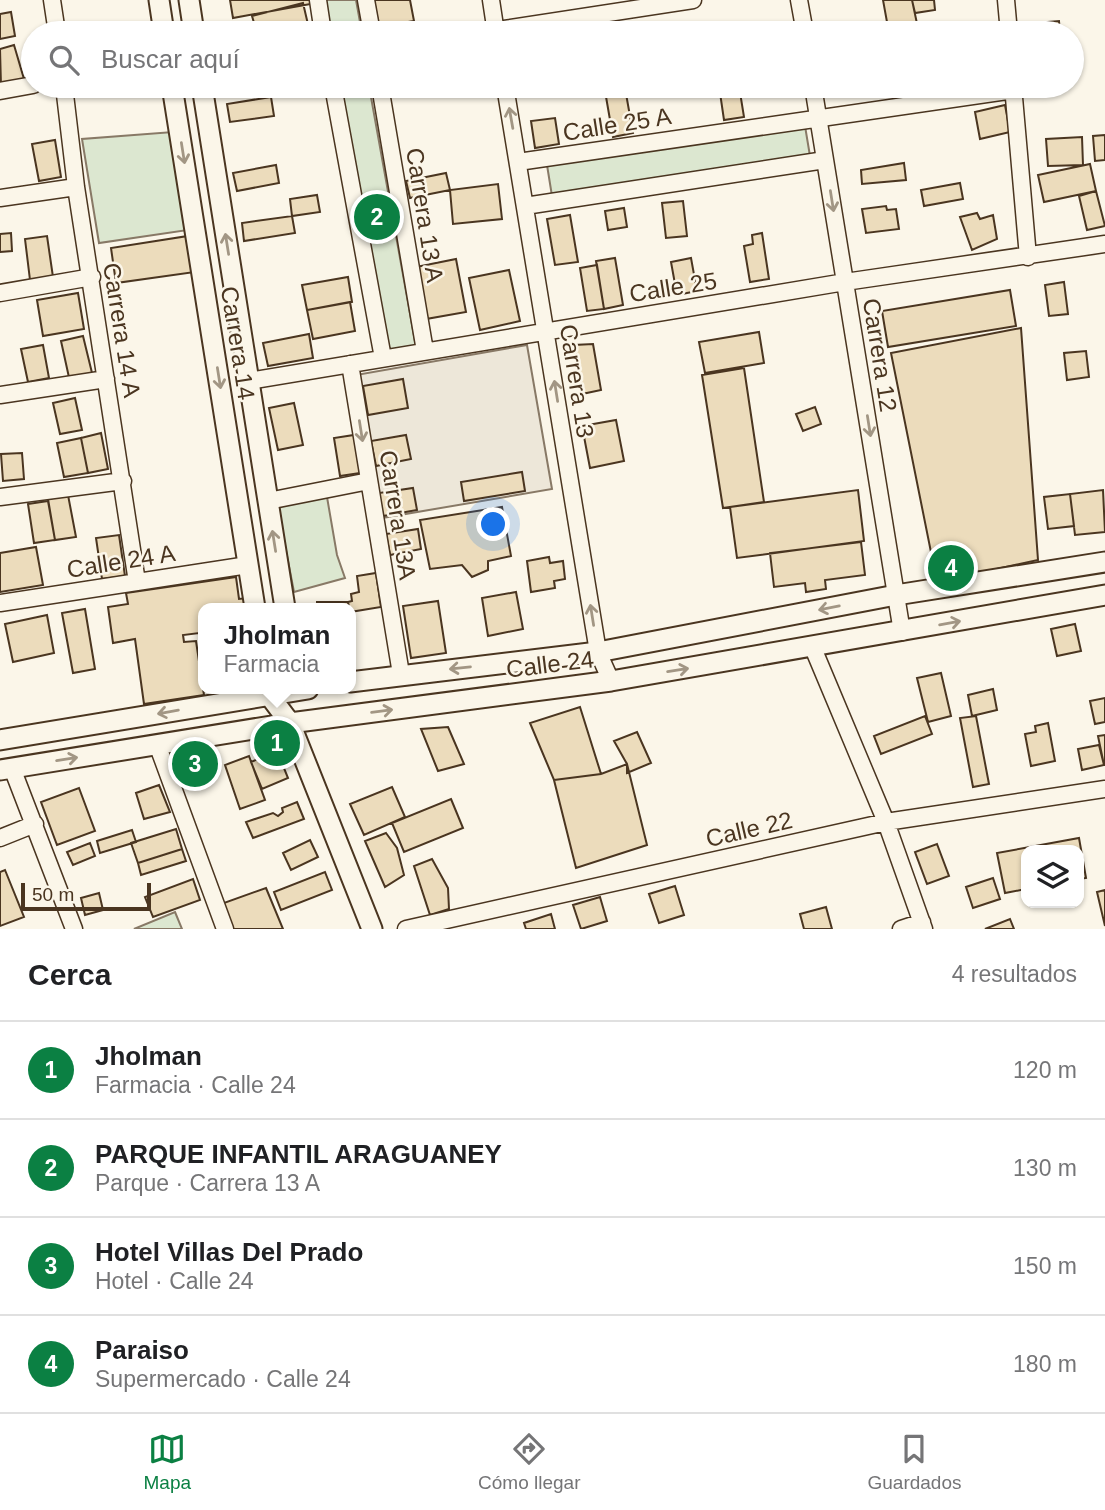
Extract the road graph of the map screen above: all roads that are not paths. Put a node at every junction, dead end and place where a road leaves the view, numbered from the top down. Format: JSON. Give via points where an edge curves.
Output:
{"nodes":[{"id":1,"x":52,"y":0,"type":"edge"},
{"id":2,"x":159,"y":0,"type":"edge"},
{"id":3,"x":189,"y":0,"type":"edge"},
{"id":4,"x":318,"y":0,"type":"edge"},
{"id":5,"x":366,"y":0,"type":"edge"},
{"id":6,"x":491,"y":0,"type":"edge"},
{"id":7,"x":693,"y":0,"type":"edge"},
{"id":8,"x":799,"y":0,"type":"edge"},
{"id":9,"x":1006,"y":0,"type":"edge"},
{"id":10,"x":605,"y":6,"type":"edge"},
{"id":11,"x":55,"y":21,"type":"edge"},
{"id":12,"x":162,"y":21,"type":"edge"},
{"id":13,"x":192,"y":21,"type":"edge"},
{"id":14,"x":321,"y":21,"type":"edge"},
{"id":15,"x":370,"y":21,"type":"edge"},
{"id":16,"x":494,"y":21,"type":"edge"},
{"id":17,"x":542,"y":21,"type":"edge"},
{"id":18,"x":803,"y":21,"type":"edge"},
{"id":19,"x":1008,"y":21,"type":"edge"},
{"id":20,"x":21,"y":87,"type":"edge"},
{"id":21,"x":0,"y":91,"type":"edge"},
{"id":22,"x":65,"y":98,"type":"edge"},
{"id":23,"x":174,"y":98,"type":"edge"},
{"id":24,"x":204,"y":98,"type":"edge"},
{"id":25,"x":335,"y":98,"type":"edge"},
{"id":26,"x":382,"y":98,"type":"edge"},
{"id":27,"x":507,"y":98,"type":"edge"},
{"id":28,"x":815,"y":98,"type":"edge"},
{"id":29,"x":946,"y":98,"type":"edge"},
{"id":30,"x":1015,"y":98,"type":"edge"},
{"id":31,"x":818,"y":117,"type":"junction"},
{"id":32,"x":825,"y":160,"type":"junction"},
{"id":33,"x":518,"y":162,"type":"junction"},
{"id":34,"x":76,"y":187,"type":"junction"},
{"id":35,"x":0,"y":198,"type":"edge"},
{"id":36,"x":525,"y":206,"type":"junction"},
{"id":37,"x":1105,"y":244,"type":"edge"},
{"id":38,"x":1028,"y":257,"type":"junction"},
{"id":39,"x":92,"y":277,"type":"junction"},
{"id":40,"x":845,"y":282,"type":"junction"},
{"id":41,"x":0,"y":293,"type":"edge"},
{"id":42,"x":546,"y":331,"type":"junction"},
{"id":43,"x":425,"y":351,"type":"junction"},
{"id":44,"x":383,"y":358,"type":"junction"},
{"id":45,"x":350,"y":364,"type":"junction"},
{"id":46,"x":106,"y":379,"type":"junction"},
{"id":47,"x":249,"y":381,"type":"junction"},
{"id":48,"x":0,"y":395,"type":"edge"},
{"id":49,"x":123,"y":481,"type":"junction"},
{"id":50,"x":369,"y":481,"type":"junction"},
{"id":51,"x":0,"y":496,"type":"edge"},
{"id":52,"x":268,"y":501,"type":"junction"},
{"id":53,"x":1105,"y":562,"type":"edge"},
{"id":54,"x":248,"y":565,"type":"junction"},
{"id":55,"x":137,"y":582,"type":"junction"},
{"id":56,"x":896,"y":595,"type":"junction"},
{"id":57,"x":1105,"y":595,"type":"edge"},
{"id":58,"x":0,"y":603,"type":"edge"},
{"id":59,"x":254,"y":603,"type":"edge"},
{"id":60,"x":284,"y":603,"type":"edge"},
{"id":61,"x":902,"y":632,"type":"junction"},
{"id":62,"x":813,"y":648,"type":"junction"},
{"id":63,"x":598,"y":653,"type":"junction"},
{"id":64,"x":401,"y":674,"type":"junction"},
{"id":65,"x":356,"y":681,"type":"edge"},
{"id":66,"x":611,"y":681,"type":"junction"},
{"id":67,"x":257,"y":694,"type":"edge"},
{"id":68,"x":269,"y":694,"type":"edge"},
{"id":69,"x":299,"y":694,"type":"edge"},
{"id":70,"x":290,"y":723,"type":"junction"},
{"id":71,"x":0,"y":740,"type":"edge"},
{"id":72,"x":157,"y":744,"type":"junction"},
{"id":73,"x":6,"y":769,"type":"edge"},
{"id":74,"x":1105,"y":789,"type":"edge"},
{"id":75,"x":886,"y":822,"type":"junction"},
{"id":76,"x":35,"y":824,"type":"junction"},
{"id":77,"x":0,"y":838,"type":"edge"},
{"id":78,"x":923,"y":925,"type":"edge"},
{"id":79,"x":74,"y":929,"type":"edge"},
{"id":80,"x":225,"y":929,"type":"edge"},
{"id":81,"x":372,"y":929,"type":"edge"},
{"id":82,"x":406,"y":929,"type":"edge"},
{"id":83,"x":901,"y":929,"type":"edge"}],
"edges":[{"from":1,"to":11,"type":"street"},
{"from":2,"to":12,"type":"street"},
{"from":3,"to":13,"type":"street"},
{"from":4,"to":14,"type":"street"},
{"from":5,"to":15,"type":"street"},
{"from":6,"to":16,"type":"street"},
{"from":7,"to":10,"type":"street"},
{"from":8,"to":18,"type":"street"},
{"from":9,"to":19,"type":"street"},
{"from":10,"to":17,"type":"street"},
{"from":20,"to":21,"type":"street"},
{"from":22,"to":34,"type":"street","name":"Carrera 14 A"},
{"from":23,"to":54,"type":"street","name":"Carrera 14","one_way":true},
{"from":47,"to":24,"type":"street","name":"Carrera 14","one_way":true},
{"from":25,"to":44,"type":"street"},
{"from":26,"to":43,"type":"street","name":"Carrera 13 A"},
{"from":33,"to":27,"type":"street","name":"Carrera 13","one_way":true},
{"from":28,"to":31,"type":"street","name":"Carrera 12"},
{"from":29,"to":31,"type":"street","name":"Calle 25 A"},
{"from":30,"to":38,"type":"street"},
{"from":31,"to":32,"type":"street","name":"Carrera 12"},
{"from":31,"to":33,"type":"street","name":"Calle 25 A"},
{"from":32,"to":36,"type":"street"},
{"from":32,"to":40,"type":"street","name":"Carrera 12","one_way":true},
{"from":33,"to":36,"type":"street","name":"Carrera 13"},
{"from":34,"to":35,"type":"street"},
{"from":34,"to":39,"type":"street","name":"Carrera 14 A"},
{"from":36,"to":42,"type":"street","name":"Carrera 13"},
{"from":37,"to":38,"type":"street","name":"Calle 25"},
{"from":38,"to":40,"type":"street","name":"Calle 25"},
{"from":39,"to":41,"type":"street"},
{"from":39,"to":46,"type":"street","name":"Carrera 14 A"},
{"from":40,"to":42,"type":"street","name":"Calle 25"},
{"from":40,"to":56,"type":"street","name":"Carrera 12","one_way":true},
{"from":42,"to":43,"type":"street","name":"Calle 25"},
{"from":63,"to":42,"type":"street","name":"Carrera 13","one_way":true},
{"from":43,"to":44,"type":"street","name":"Calle 25"},
{"from":44,"to":45,"type":"street","name":"Calle 25"},
{"from":45,"to":47,"type":"street","name":"Calle 25"},
{"from":45,"to":50,"type":"street","name":"Carrera 13A","one_way":true},
{"from":46,"to":48,"type":"street"},
{"from":46,"to":49,"type":"street","name":"Carrera 14 A"},
{"from":47,"to":52,"type":"street","name":"Carrera 14"},
{"from":49,"to":51,"type":"street"},
{"from":49,"to":55,"type":"street","name":"Carrera 14 A"},
{"from":50,"to":52,"type":"street"},
{"from":50,"to":64,"type":"street","name":"Carrera 13A"},
{"from":60,"to":52,"type":"street","name":"Carrera 14","one_way":true},
{"from":53,"to":56,"type":"street","name":"Calle 24"},
{"from":54,"to":55,"type":"street","name":"Calle 24 A"},
{"from":54,"to":59,"type":"street","name":"Carrera 14"},
{"from":55,"to":58,"type":"street","name":"Calle 24 A"},
{"from":56,"to":61,"type":"street","name":"Carrera 12"},
{"from":56,"to":63,"type":"street","name":"Calle 24","one_way":true},
{"from":61,"to":57,"type":"street","name":"Calle 24","one_way":true},
{"from":61,"to":62,"type":"street","name":"Calle 24"},
{"from":66,"to":62,"type":"street","name":"Calle 24","one_way":true},
{"from":62,"to":75,"type":"street"},
{"from":63,"to":64,"type":"street","name":"Calle 24","one_way":true},
{"from":63,"to":66,"type":"street","name":"Carrera 13"},
{"from":64,"to":65,"type":"street","name":"Calle 24"},
{"from":70,"to":66,"type":"street","name":"Calle 24","one_way":true},
{"from":67,"to":71,"type":"street","one_way":true},
{"from":68,"to":70,"type":"street"},
{"from":69,"to":70,"type":"street"},
{"from":70,"to":72,"type":"street","name":"Calle 24"},
{"from":70,"to":81,"type":"street"},
{"from":73,"to":72,"type":"street","name":"Calle 24","one_way":true},
{"from":72,"to":80,"type":"street"},
{"from":73,"to":76,"type":"street"},
{"from":74,"to":75,"type":"street","name":"Calle 22"},
{"from":75,"to":78,"type":"street"},
{"from":75,"to":82,"type":"street","name":"Calle 22"},
{"from":76,"to":77,"type":"street"},
{"from":76,"to":79,"type":"street"},
{"from":78,"to":83,"type":"street"}]}
